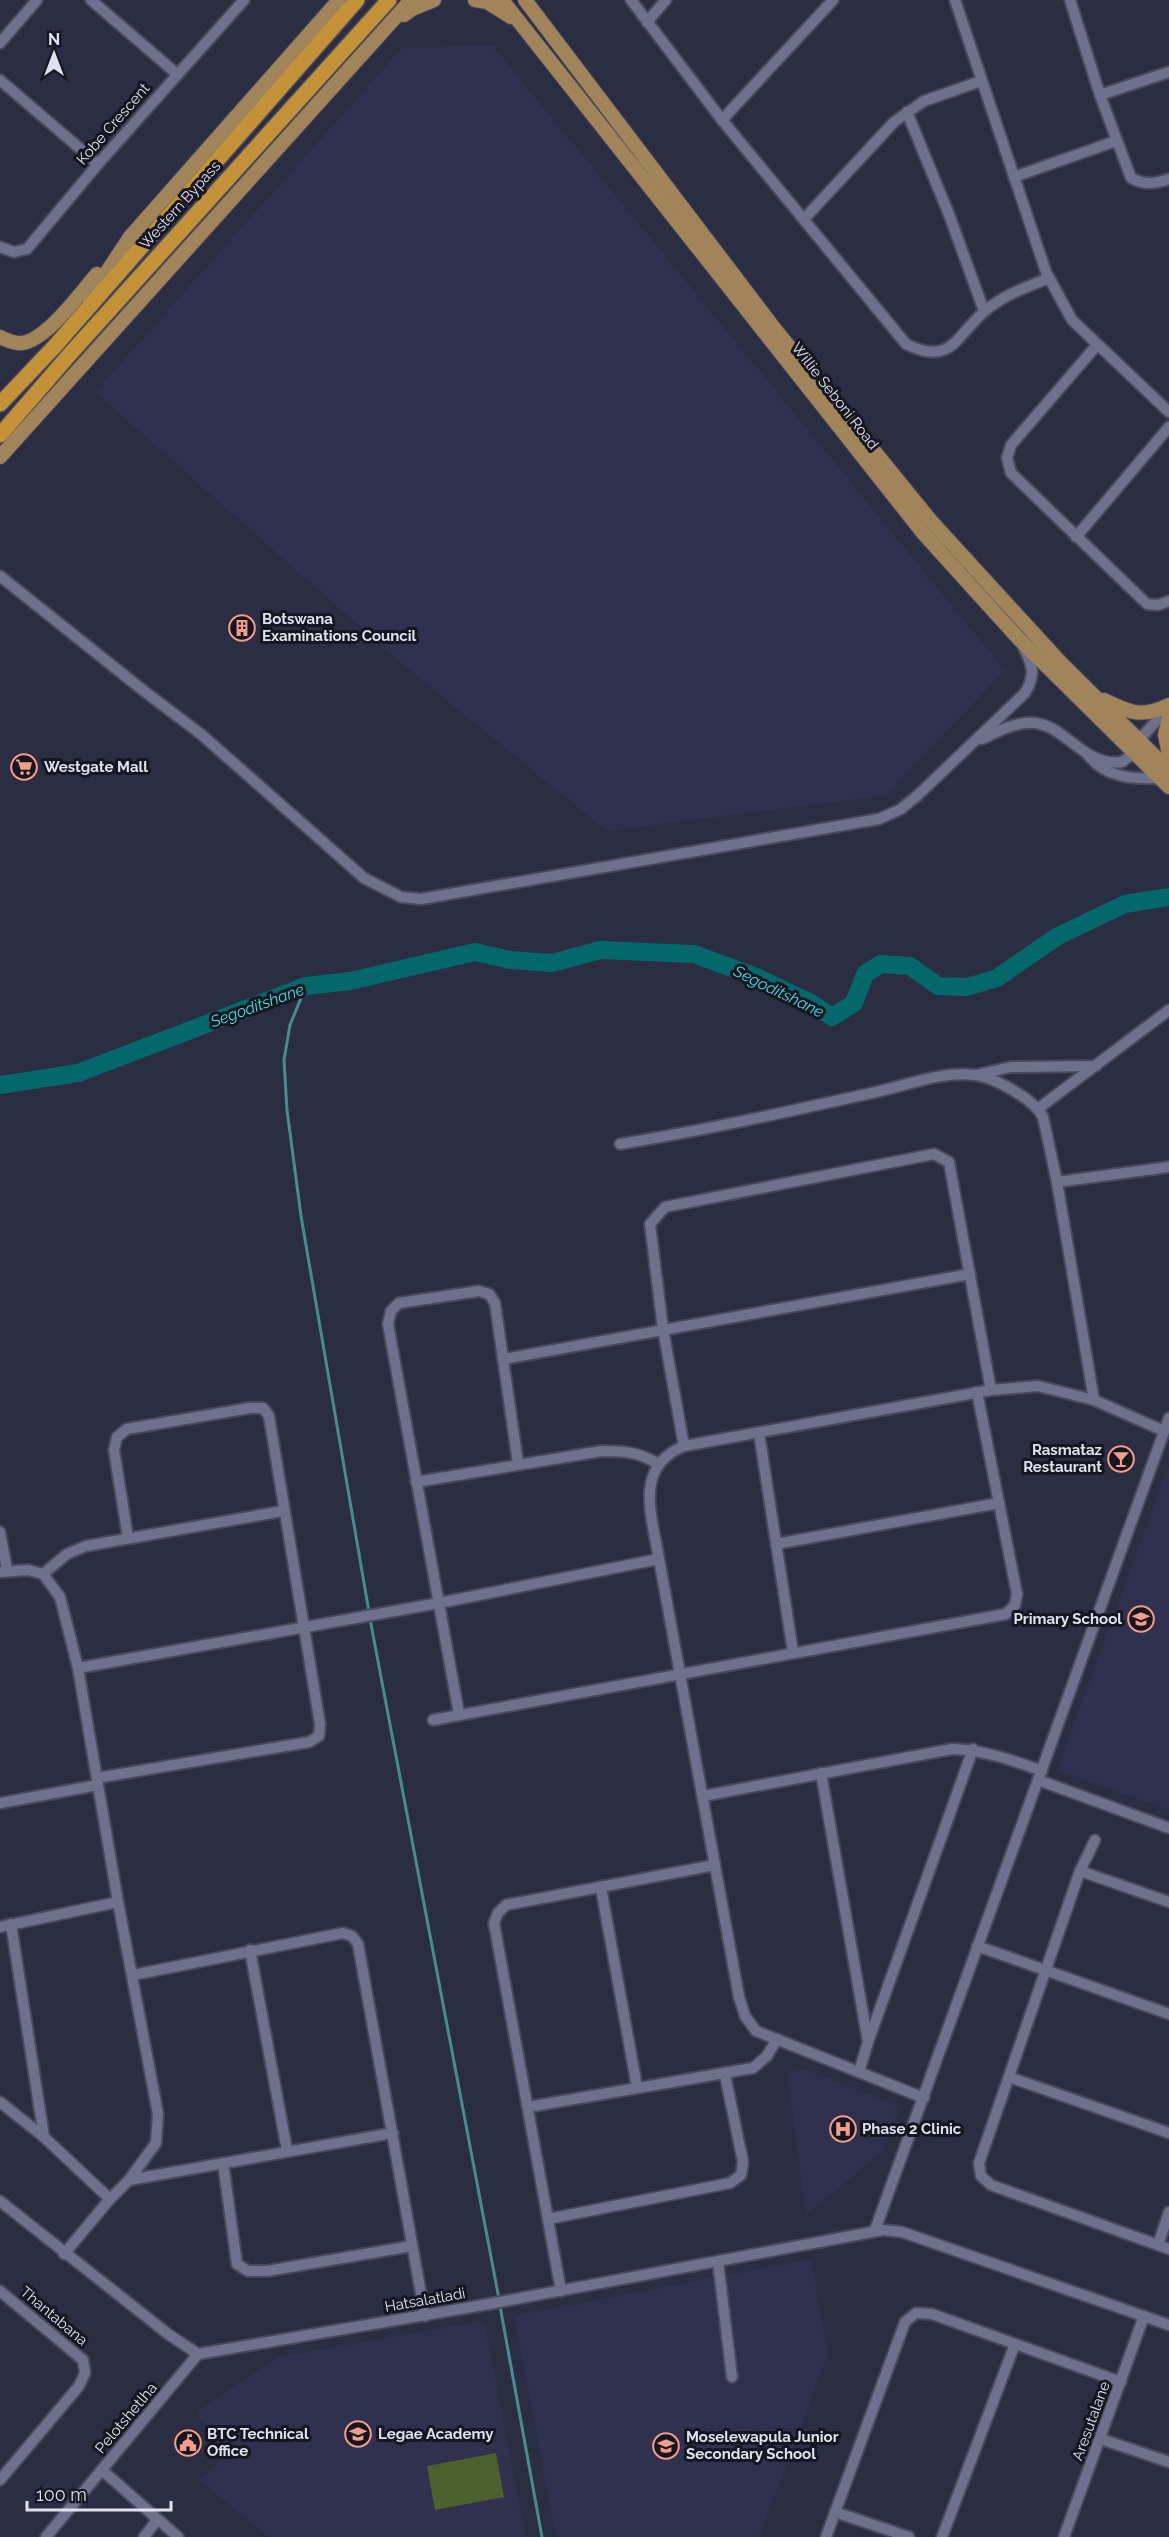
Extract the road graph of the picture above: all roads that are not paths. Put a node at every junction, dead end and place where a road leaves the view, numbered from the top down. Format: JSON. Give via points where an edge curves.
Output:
{"nodes":[{"id":1,"x":37,"y":0,"type":"edge"},
{"id":2,"x":91,"y":0,"type":"edge"},
{"id":3,"x":244,"y":0,"type":"edge"},
{"id":4,"x":339,"y":0,"type":"edge"},
{"id":5,"x":357,"y":0,"type":"edge"},
{"id":6,"x":389,"y":0,"type":"edge"},
{"id":7,"x":411,"y":0,"type":"edge"},
{"id":8,"x":434,"y":0,"type":"edge"},
{"id":9,"x":475,"y":0,"type":"edge"},
{"id":10,"x":502,"y":0,"type":"edge"},
{"id":11,"x":525,"y":0,"type":"edge"},
{"id":12,"x":631,"y":0,"type":"edge"},
{"id":13,"x":666,"y":0,"type":"edge"},
{"id":14,"x":833,"y":0,"type":"edge"},
{"id":15,"x":955,"y":0,"type":"edge"},
{"id":16,"x":1070,"y":0,"type":"edge"},
{"id":17,"x":647,"y":21,"type":"junction"},
{"id":18,"x":521,"y":23,"type":"junction"},
{"id":19,"x":380,"y":35,"type":"junction"},
{"id":20,"x":0,"y":42,"type":"edge"},
{"id":21,"x":1169,"y":72,"type":"edge"},
{"id":22,"x":177,"y":74,"type":"junction"},
{"id":23,"x":0,"y":80,"type":"edge"},
{"id":24,"x":981,"y":81,"type":"junction"},
{"id":25,"x":1100,"y":95,"type":"junction"},
{"id":26,"x":907,"y":112,"type":"junction"},
{"id":27,"x":722,"y":120,"type":"junction"},
{"id":28,"x":1116,"y":141,"type":"junction"},
{"id":29,"x":98,"y":164,"type":"junction"},
{"id":30,"x":1014,"y":177,"type":"junction"},
{"id":31,"x":1169,"y":179,"type":"edge"},
{"id":32,"x":804,"y":219,"type":"junction"},
{"id":33,"x":130,"y":237,"type":"junction"},
{"id":34,"x":0,"y":247,"type":"edge"},
{"id":35,"x":1049,"y":278,"type":"junction"},
{"id":36,"x":984,"y":312,"type":"junction"},
{"id":37,"x":73,"y":323,"type":"junction"},
{"id":38,"x":0,"y":337,"type":"edge"},
{"id":39,"x":1096,"y":345,"type":"junction"},
{"id":40,"x":0,"y":404,"type":"edge"},
{"id":41,"x":1169,"y":412,"type":"edge"},
{"id":42,"x":1169,"y":427,"type":"edge"},
{"id":43,"x":0,"y":435,"type":"edge"},
{"id":44,"x":0,"y":457,"type":"edge"},
{"id":45,"x":1076,"y":537,"type":"junction"},
{"id":46,"x":0,"y":576,"type":"edge"},
{"id":47,"x":1169,"y":601,"type":"edge"},
{"id":48,"x":1019,"y":639,"type":"junction"},
{"id":49,"x":1094,"y":696,"type":"junction"},
{"id":50,"x":1169,"y":706,"type":"edge"},
{"id":51,"x":1169,"y":718,"type":"edge"},
{"id":52,"x":973,"y":742,"type":"junction"},
{"id":53,"x":1136,"y":747,"type":"junction"},
{"id":54,"x":1088,"y":755,"type":"junction"},
{"id":55,"x":1169,"y":755,"type":"edge"},
{"id":56,"x":1166,"y":778,"type":"edge"},
{"id":57,"x":1169,"y":1010,"type":"edge"},
{"id":58,"x":1096,"y":1066,"type":"junction"},
{"id":59,"x":975,"y":1075,"type":"junction"},
{"id":60,"x":1039,"y":1108,"type":"junction"},
{"id":61,"x":620,"y":1144,"type":"dead end"},
{"id":62,"x":1169,"y":1167,"type":"edge"},
{"id":63,"x":1057,"y":1182,"type":"junction"},
{"id":64,"x":970,"y":1274,"type":"junction"},
{"id":65,"x":663,"y":1329,"type":"junction"},
{"id":66,"x":504,"y":1359,"type":"junction"},
{"id":67,"x":991,"y":1390,"type":"junction"},
{"id":68,"x":977,"y":1392,"type":"junction"},
{"id":69,"x":1094,"y":1400,"type":"junction"},
{"id":70,"x":1169,"y":1418,"type":"edge"},
{"id":71,"x":1164,"y":1431,"type":"junction"},
{"id":72,"x":759,"y":1433,"type":"junction"},
{"id":73,"x":684,"y":1446,"type":"junction"},
{"id":74,"x":518,"y":1463,"type":"junction"},
{"id":75,"x":658,"y":1464,"type":"junction"},
{"id":76,"x":416,"y":1482,"type":"junction"},
{"id":77,"x":999,"y":1503,"type":"junction"},
{"id":78,"x":283,"y":1511,"type":"junction"},
{"id":79,"x":0,"y":1532,"type":"edge"},
{"id":80,"x":128,"y":1538,"type":"junction"},
{"id":81,"x":776,"y":1544,"type":"junction"},
{"id":82,"x":659,"y":1559,"type":"junction"},
{"id":83,"x":3,"y":1571,"type":"edge"},
{"id":84,"x":43,"y":1574,"type":"junction"},
{"id":85,"x":439,"y":1603,"type":"junction"},
{"id":86,"x":303,"y":1627,"type":"junction"},
{"id":87,"x":793,"y":1652,"type":"junction"},
{"id":88,"x":78,"y":1668,"type":"junction"},
{"id":89,"x":681,"y":1673,"type":"junction"},
{"id":90,"x":459,"y":1714,"type":"junction"},
{"id":91,"x":433,"y":1720,"type":"dead end"},
{"id":92,"x":973,"y":1749,"type":"junction"},
{"id":93,"x":821,"y":1773,"type":"junction"},
{"id":94,"x":1040,"y":1775,"type":"junction"},
{"id":95,"x":97,"y":1781,"type":"junction"},
{"id":96,"x":703,"y":1796,"type":"junction"},
{"id":97,"x":0,"y":1803,"type":"edge"},
{"id":98,"x":1169,"y":1828,"type":"edge"},
{"id":99,"x":1095,"y":1840,"type":"dead end"},
{"id":100,"x":715,"y":1865,"type":"junction"},
{"id":101,"x":1080,"y":1871,"type":"junction"},
{"id":102,"x":601,"y":1888,"type":"junction"},
{"id":103,"x":118,"y":1902,"type":"junction"},
{"id":104,"x":1169,"y":1902,"type":"edge"},
{"id":105,"x":6,"y":1925,"type":"edge"},
{"id":106,"x":977,"y":1946,"type":"junction"},
{"id":107,"x":250,"y":1950,"type":"junction"},
{"id":108,"x":1046,"y":1969,"type":"junction"},
{"id":109,"x":133,"y":1975,"type":"junction"},
{"id":110,"x":1169,"y":2014,"type":"edge"},
{"id":111,"x":777,"y":2039,"type":"junction"},
{"id":112,"x":868,"y":2042,"type":"junction"},
{"id":113,"x":860,"y":2072,"type":"junction"},
{"id":114,"x":725,"y":2075,"type":"junction"},
{"id":115,"x":1009,"y":2077,"type":"junction"},
{"id":116,"x":637,"y":2087,"type":"junction"},
{"id":117,"x":924,"y":2098,"type":"junction"},
{"id":118,"x":0,"y":2102,"type":"edge"},
{"id":119,"x":528,"y":2108,"type":"junction"},
{"id":120,"x":393,"y":2133,"type":"junction"},
{"id":121,"x":1169,"y":2133,"type":"edge"},
{"id":122,"x":44,"y":2137,"type":"junction"},
{"id":123,"x":287,"y":2150,"type":"junction"},
{"id":124,"x":223,"y":2163,"type":"junction"},
{"id":125,"x":129,"y":2180,"type":"junction"},
{"id":126,"x":110,"y":2199,"type":"junction"},
{"id":127,"x":0,"y":2201,"type":"edge"},
{"id":128,"x":1169,"y":2212,"type":"edge"},
{"id":129,"x":548,"y":2219,"type":"junction"},
{"id":130,"x":875,"y":2230,"type":"junction"},
{"id":131,"x":1158,"y":2245,"type":"junction"},
{"id":132,"x":412,"y":2246,"type":"junction"},
{"id":133,"x":1169,"y":2249,"type":"edge"},
{"id":134,"x":64,"y":2254,"type":"junction"},
{"id":135,"x":718,"y":2262,"type":"junction"},
{"id":136,"x":561,"y":2291,"type":"junction"},
{"id":137,"x":2,"y":2297,"type":"edge"},
{"id":138,"x":425,"y":2316,"type":"junction"},
{"id":139,"x":1144,"y":2316,"type":"junction"},
{"id":140,"x":1169,"y":2325,"type":"edge"},
{"id":141,"x":1015,"y":2344,"type":"junction"},
{"id":142,"x":198,"y":2354,"type":"junction"},
{"id":143,"x":732,"y":2377,"type":"dead end"},
{"id":144,"x":1121,"y":2382,"type":"junction"},
{"id":145,"x":1101,"y":2439,"type":"junction"},
{"id":146,"x":1169,"y":2462,"type":"edge"},
{"id":147,"x":102,"y":2470,"type":"junction"},
{"id":148,"x":0,"y":2480,"type":"edge"},
{"id":149,"x":836,"y":2512,"type":"junction"},
{"id":150,"x":157,"y":2520,"type":"junction"},
{"id":151,"x":46,"y":2537,"type":"edge"},
{"id":152,"x":144,"y":2537,"type":"edge"},
{"id":153,"x":178,"y":2537,"type":"edge"},
{"id":154,"x":826,"y":2537,"type":"edge"},
{"id":155,"x":909,"y":2537,"type":"edge"},
{"id":156,"x":942,"y":2537,"type":"edge"},
{"id":157,"x":1064,"y":2537,"type":"edge"}],
"edges":[{"from":1,"to":20,"type":"street"},
{"from":2,"to":22,"type":"street"},
{"from":3,"to":22,"type":"street","name":"Kobe Crescent"},
{"from":4,"to":33,"type":"main road"},
{"from":5,"to":37,"type":"highway","name":"Western Bypass"},
{"from":6,"to":43,"type":"highway","name":"Western Bypass"},
{"from":7,"to":19,"type":"main road"},
{"from":8,"to":19,"type":"main road","via":[[412,9]]},
{"from":9,"to":18,"type":"main road","via":[[487,2]]},
{"from":10,"to":18,"type":"main road","name":"Willie Seboni Road"},
{"from":11,"to":49,"type":"main road","name":"Willie Seboni Road","via":[[774,328],[916,503]]},
{"from":12,"to":17,"type":"street"},
{"from":13,"to":17,"type":"street"},
{"from":14,"to":27,"type":"street"},
{"from":15,"to":24,"type":"street"},
{"from":16,"to":25,"type":"street"},
{"from":17,"to":27,"type":"street"},
{"from":18,"to":48,"type":"main road","name":"Willie Seboni Road","via":[[909,516]]},
{"from":19,"to":44,"type":"main road"},
{"from":21,"to":25,"type":"street"},
{"from":22,"to":29,"type":"street","name":"Kobe Crescent"},
{"from":23,"to":29,"type":"street"},
{"from":24,"to":26,"type":"street","via":[[924,101]]},
{"from":24,"to":30,"type":"street"},
{"from":25,"to":28,"type":"street"},
{"from":26,"to":32,"type":"street"},
{"from":26,"to":36,"type":"street"},
{"from":27,"to":32,"type":"street"},
{"from":28,"to":30,"type":"street"},
{"from":28,"to":31,"type":"street","via":[[1131,178],[1155,184]]},
{"from":29,"to":34,"type":"street","name":"Kobe Crescent","via":[[27,249],[14,252]]},
{"from":30,"to":35,"type":"street"},
{"from":32,"to":36,"type":"street","via":[[906,344],[920,352],[941,353],[957,343]]},
{"from":33,"to":37,"type":"main road"},
{"from":33,"to":38,"type":"main road","via":[[42,332],[23,343]]},
{"from":35,"to":36,"type":"street","via":[[996,302]]},
{"from":35,"to":39,"type":"street","via":[[1072,320]]},
{"from":37,"to":40,"type":"highway","name":"Western Bypass"},
{"from":39,"to":41,"type":"street"},
{"from":39,"to":45,"type":"street","via":[[1011,445],[1007,458],[1011,473]]},
{"from":42,"to":45,"type":"street"},
{"from":45,"to":47,"type":"street","via":[[1147,604]]},
{"from":46,"to":52,"type":"street","via":[[202,735],[364,878],[401,897],[441,898],[879,819],[901,809]]},
{"from":48,"to":52,"type":"street","via":[[1031,663],[1032,681],[1025,693]]},
{"from":48,"to":53,"type":"main road","name":"Willie Seboni Road"},
{"from":49,"to":50,"type":"main road","via":[[1143,715]]},
{"from":49,"to":53,"type":"main road","name":"Willie Seboni Road"},
{"from":50,"to":53,"type":"street"},
{"from":51,"to":55,"type":"main road"},
{"from":52,"to":54,"type":"street","via":[[1012,726],[1041,724]]},
{"from":53,"to":54,"type":"street","via":[[1127,759],[1116,763]]},
{"from":53,"to":56,"type":"main road","name":"Willie Seboni Road"},
{"from":54,"to":56,"type":"street","via":[[1096,766],[1114,775]]},
{"from":57,"to":58,"type":"street"},
{"from":58,"to":59,"type":"street","via":[[1011,1066]]},
{"from":58,"to":60,"type":"street"},
{"from":59,"to":60,"type":"street","via":[[994,1081]]},
{"from":59,"to":61,"type":"street","via":[[932,1077],[694,1132]]},
{"from":60,"to":63,"type":"street"},
{"from":62,"to":63,"type":"street"},
{"from":63,"to":69,"type":"street"},
{"from":64,"to":65,"type":"street"},
{"from":64,"to":65,"type":"street","via":[[949,1162],[934,1154],[665,1207],[650,1224]]},
{"from":64,"to":67,"type":"street"},
{"from":65,"to":66,"type":"street"},
{"from":65,"to":73,"type":"street"},
{"from":66,"to":74,"type":"street"},
{"from":66,"to":76,"type":"street","via":[[495,1303],[489,1294],[479,1291],[399,1303],[391,1311],[388,1324]]},
{"from":67,"to":68,"type":"street"},
{"from":67,"to":69,"type":"street","via":[[1038,1386]]},
{"from":68,"to":72,"type":"street"},
{"from":68,"to":77,"type":"street"},
{"from":69,"to":71,"type":"street"},
{"from":70,"to":71,"type":"street"},
{"from":71,"to":94,"type":"street"},
{"from":72,"to":73,"type":"street"},
{"from":72,"to":81,"type":"street"},
{"from":73,"to":75,"type":"street"},
{"from":74,"to":75,"type":"street","via":[[629,1451]]},
{"from":74,"to":76,"type":"street"},
{"from":75,"to":82,"type":"street","via":[[649,1494]]},
{"from":76,"to":85,"type":"street"},
{"from":77,"to":81,"type":"street"},
{"from":77,"to":87,"type":"street","via":[[1017,1594],[1006,1614]]},
{"from":78,"to":80,"type":"street"},
{"from":78,"to":80,"type":"street","via":[[269,1416],[263,1408],[127,1429],[117,1437],[114,1450]]},
{"from":78,"to":86,"type":"street"},
{"from":79,"to":83,"type":"street"},
{"from":80,"to":84,"type":"street","via":[[67,1554]]},
{"from":81,"to":87,"type":"street"},
{"from":82,"to":85,"type":"street"},
{"from":82,"to":89,"type":"street"},
{"from":83,"to":84,"type":"street"},
{"from":84,"to":88,"type":"street","via":[[60,1597]]},
{"from":85,"to":86,"type":"street"},
{"from":85,"to":90,"type":"street"},
{"from":86,"to":88,"type":"street"},
{"from":86,"to":95,"type":"street","via":[[320,1724],[318,1736],[309,1742]]},
{"from":87,"to":89,"type":"street"},
{"from":88,"to":95,"type":"street"},
{"from":89,"to":90,"type":"street"},
{"from":89,"to":96,"type":"street"},
{"from":90,"to":91,"type":"street"},
{"from":92,"to":93,"type":"street","via":[[952,1749]]},
{"from":92,"to":94,"type":"street","via":[[999,1755]]},
{"from":92,"to":112,"type":"street"},
{"from":93,"to":96,"type":"street"},
{"from":93,"to":112,"type":"street"},
{"from":94,"to":98,"type":"street"},
{"from":94,"to":106,"type":"street"},
{"from":95,"to":97,"type":"street"},
{"from":95,"to":103,"type":"street"},
{"from":96,"to":100,"type":"street"},
{"from":99,"to":101,"type":"street"},
{"from":100,"to":102,"type":"street"},
{"from":100,"to":111,"type":"street","via":[[745,2016],[756,2031]]},
{"from":101,"to":104,"type":"street"},
{"from":101,"to":108,"type":"street"},
{"from":102,"to":116,"type":"street"},
{"from":102,"to":119,"type":"street","via":[[506,1905],[494,1923]]},
{"from":103,"to":105,"type":"street"},
{"from":103,"to":109,"type":"street"},
{"from":105,"to":122,"type":"street"},
{"from":106,"to":108,"type":"street"},
{"from":106,"to":117,"type":"street"},
{"from":107,"to":109,"type":"street"},
{"from":107,"to":120,"type":"street","via":[[343,1933],[352,1936],[358,1944]]},
{"from":107,"to":123,"type":"street"},
{"from":108,"to":110,"type":"street"},
{"from":108,"to":115,"type":"street"},
{"from":109,"to":125,"type":"street","via":[[158,2129],[156,2143]]},
{"from":111,"to":113,"type":"street"},
{"from":111,"to":114,"type":"street","via":[[767,2056],[753,2068]]},
{"from":112,"to":113,"type":"street"},
{"from":113,"to":117,"type":"street"},
{"from":114,"to":116,"type":"street"},
{"from":114,"to":129,"type":"street","via":[[743,2162],[741,2175],[730,2182]]},
{"from":115,"to":121,"type":"street"},
{"from":115,"to":131,"type":"street","via":[[978,2163],[981,2176],[991,2185]]},
{"from":116,"to":119,"type":"street"},
{"from":117,"to":130,"type":"street"},
{"from":118,"to":122,"type":"street"},
{"from":119,"to":129,"type":"street"},
{"from":120,"to":123,"type":"street"},
{"from":120,"to":132,"type":"street"},
{"from":122,"to":126,"type":"street"},
{"from":123,"to":124,"type":"street"},
{"from":124,"to":125,"type":"street"},
{"from":124,"to":132,"type":"street","via":[[237,2264],[248,2271]]},
{"from":125,"to":126,"type":"street"},
{"from":126,"to":134,"type":"street"},
{"from":127,"to":134,"type":"street"},
{"from":128,"to":131,"type":"street"},
{"from":129,"to":136,"type":"street"},
{"from":130,"to":135,"type":"street","name":"Hatsalatladi"},
{"from":130,"to":139,"type":"street","name":"Hatsalatladi","via":[[902,2232]]},
{"from":131,"to":133,"type":"street"},
{"from":132,"to":138,"type":"street"},
{"from":134,"to":142,"type":"street"},
{"from":135,"to":136,"type":"street","name":"Hatsalatladi"},
{"from":135,"to":143,"type":"street"},
{"from":136,"to":138,"type":"street","name":"Hatsalatladi"},
{"from":137,"to":148,"type":"street","name":"Thantabana","via":[[83,2360],[85,2373],[79,2386]]},
{"from":138,"to":142,"type":"street","name":"Hatsalatladi"},
{"from":139,"to":140,"type":"street","name":"Hatsalatladi"},
{"from":139,"to":144,"type":"street","name":"Aresutalane"},
{"from":141,"to":144,"type":"street"},
{"from":141,"to":149,"type":"street","via":[[932,2314],[910,2316]]},
{"from":141,"to":156,"type":"street"},
{"from":142,"to":147,"type":"street","name":"Pelotshetlha"},
{"from":144,"to":145,"type":"street","name":"Aresutalane"},
{"from":145,"to":146,"type":"street"},
{"from":145,"to":157,"type":"street","name":"Aresutalane"},
{"from":147,"to":150,"type":"street"},
{"from":147,"to":151,"type":"street","name":"Pelotshetlha"},
{"from":149,"to":154,"type":"street"},
{"from":149,"to":155,"type":"street"},
{"from":150,"to":152,"type":"street"},
{"from":150,"to":153,"type":"street"}]}
